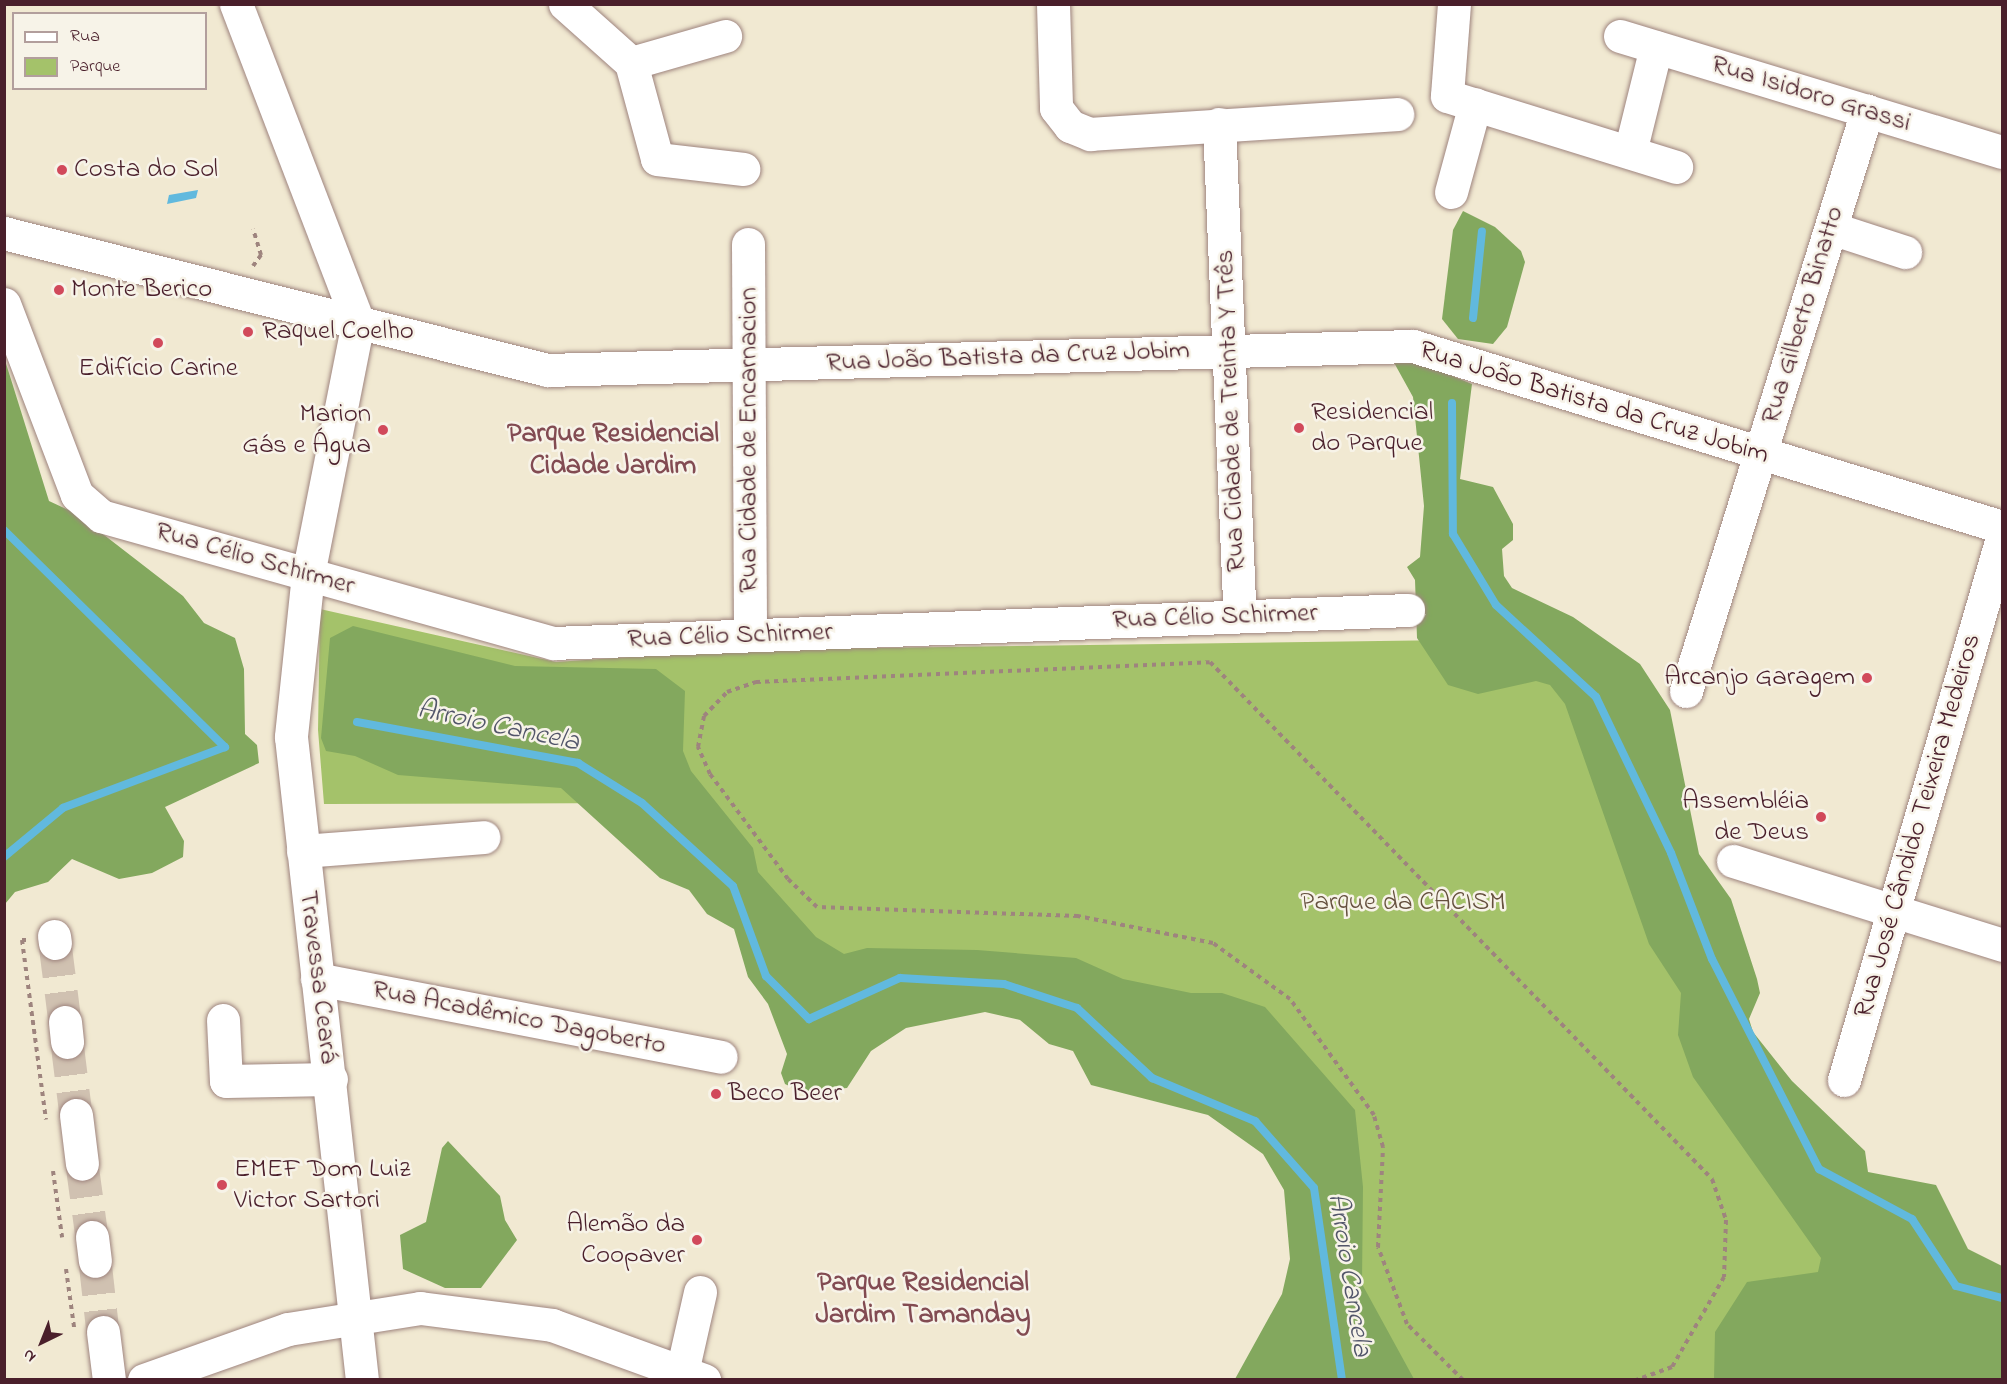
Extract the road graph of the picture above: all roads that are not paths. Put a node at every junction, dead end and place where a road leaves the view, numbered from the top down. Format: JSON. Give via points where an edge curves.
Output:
{"nodes":[{"id":1,"x":236,"y":4,"type":"edge"},
{"id":2,"x":566,"y":4,"type":"edge"},
{"id":3,"x":1053,"y":4,"type":"edge"},
{"id":4,"x":1454,"y":4,"type":"edge"},
{"id":5,"x":725,"y":36,"type":"dead end"},
{"id":6,"x":1620,"y":36,"type":"dead end"},
{"id":7,"x":1656,"y":47,"type":"junction"},
{"id":8,"x":631,"y":63,"type":"junction"},
{"id":9,"x":1475,"y":104,"type":"junction"},
{"id":10,"x":1867,"y":111,"type":"junction"},
{"id":11,"x":1396,"y":114,"type":"dead end"},
{"id":12,"x":1219,"y":124,"type":"junction"},
{"id":13,"x":1630,"y":152,"type":"junction"},
{"id":14,"x":2002,"y":152,"type":"edge"},
{"id":15,"x":1676,"y":167,"type":"dead end"},
{"id":16,"x":743,"y":169,"type":"dead end"},
{"id":17,"x":1450,"y":192,"type":"dead end"},
{"id":18,"x":1831,"y":228,"type":"junction"},
{"id":19,"x":4,"y":233,"type":"edge"},
{"id":20,"x":748,"y":244,"type":"dead end"},
{"id":21,"x":1905,"y":252,"type":"dead end"},
{"id":22,"x":4,"y":304,"type":"edge"},
{"id":23,"x":358,"y":322,"type":"junction"},
{"id":24,"x":1229,"y":351,"type":"junction"},
{"id":25,"x":748,"y":364,"type":"junction"},
{"id":26,"x":1761,"y":453,"type":"junction"},
{"id":27,"x":2002,"y":526,"type":"edge"},
{"id":28,"x":2002,"y":538,"type":"edge"},
{"id":29,"x":308,"y":574,"type":"junction"},
{"id":30,"x":1408,"y":610,"type":"dead end"},
{"id":31,"x":1240,"y":616,"type":"junction"},
{"id":32,"x":750,"y":635,"type":"junction"},
{"id":33,"x":1686,"y":691,"type":"dead end"},
{"id":34,"x":483,"y":837,"type":"dead end"},
{"id":35,"x":303,"y":851,"type":"junction"},
{"id":36,"x":1733,"y":861,"type":"dead end"},
{"id":37,"x":1893,"y":911,"type":"junction"},
{"id":38,"x":2002,"y":945,"type":"edge"},
{"id":39,"x":317,"y":979,"type":"junction"},
{"id":40,"x":223,"y":1020,"type":"dead end"},
{"id":41,"x":721,"y":1057,"type":"dead end"},
{"id":42,"x":331,"y":1079,"type":"junction"},
{"id":43,"x":1844,"y":1080,"type":"dead end"},
{"id":44,"x":76,"y":1115,"type":"tunnel mouth"},
{"id":45,"x":82,"y":1164,"type":"tunnel mouth"},
{"id":46,"x":700,"y":1292,"type":"dead end"},
{"id":47,"x":355,"y":1318,"type":"junction"},
{"id":48,"x":103,"y":1332,"type":"tunnel mouth"},
{"id":49,"x":693,"y":1376,"type":"edge"},
{"id":50,"x":109,"y":1380,"type":"edge"},
{"id":51,"x":144,"y":1380,"type":"edge"},
{"id":52,"x":362,"y":1380,"type":"edge"}],
"edges":[{"from":1,"to":23,"type":"street"},
{"from":2,"to":8,"type":"street"},
{"from":3,"to":12,"type":"street","via":[[1056,108],[1070,126],[1090,134]]},
{"from":4,"to":9,"type":"street","via":[[1447,96]]},
{"from":5,"to":8,"type":"street"},
{"from":6,"to":7,"type":"street","name":"Rua Isidoro Grassi"},
{"from":7,"to":10,"type":"street","name":"Rua Isidoro Grassi"},
{"from":7,"to":13,"type":"street"},
{"from":8,"to":16,"type":"street","via":[[657,159]]},
{"from":9,"to":13,"type":"street"},
{"from":9,"to":17,"type":"street"},
{"from":10,"to":14,"type":"street","name":"Rua Isidoro Grassi"},
{"from":10,"to":18,"type":"street","name":"Rua Gilberto Binatto"},
{"from":11,"to":12,"type":"street"},
{"from":12,"to":24,"type":"street","name":"Rua Cidade de Treinta Y Três"},
{"from":13,"to":15,"type":"street"},
{"from":18,"to":21,"type":"street"},
{"from":18,"to":26,"type":"street","name":"Rua Gilberto Binatto"},
{"from":19,"to":23,"type":"street","name":"Rua João Batista da Cruz Jobim"},
{"from":20,"to":25,"type":"street","name":"Rua Cidade de Encarnacion"},
{"from":22,"to":29,"type":"street","name":"Rua Célio Schirmer","via":[[77,495],[100,516]]},
{"from":23,"to":25,"type":"street","name":"Rua João Batista da Cruz Jobim","via":[[547,370]]},
{"from":23,"to":29,"type":"street","name":"Travessa Ceará"},
{"from":24,"to":25,"type":"street","name":"Rua João Batista da Cruz Jobim"},
{"from":24,"to":26,"type":"street","name":"Rua João Batista da Cruz Jobim","via":[[1413,346]]},
{"from":24,"to":31,"type":"street","name":"Rua Cidade de Treinta Y Três"},
{"from":25,"to":32,"type":"street","name":"Rua Cidade de Encarnacion"},
{"from":26,"to":27,"type":"street","name":"Rua João Batista da Cruz Jobim"},
{"from":26,"to":33,"type":"street","name":"Rua Gilberto Binatto"},
{"from":28,"to":37,"type":"street","name":"Rua José Cândido Teixeira Medeiros"},
{"from":29,"to":32,"type":"street","name":"Rua Célio Schirmer","via":[[554,643]]},
{"from":29,"to":35,"type":"street","name":"Travessa Ceará","via":[[291,737]]},
{"from":30,"to":31,"type":"street","name":"Rua Célio Schirmer"},
{"from":31,"to":32,"type":"street","name":"Rua Célio Schirmer"},
{"from":34,"to":35,"type":"street"},
{"from":35,"to":39,"type":"street","name":"Travessa Ceará"},
{"from":36,"to":37,"type":"street"},
{"from":37,"to":38,"type":"street"},
{"from":37,"to":43,"type":"street","name":"Rua José Cândido Teixeira Medeiros"},
{"from":39,"to":41,"type":"street","name":"Rua Acadêmico Dagoberto"},
{"from":39,"to":42,"type":"street","name":"Travessa Ceará"},
{"from":40,"to":42,"type":"street","via":[[226,1081]]},
{"from":42,"to":47,"type":"street","name":"Travessa Ceará"},
{"from":44,"to":45,"type":"street"},
{"from":46,"to":49,"type":"street"},
{"from":47,"to":49,"type":"street","via":[[420,1308],[552,1325]]},
{"from":47,"to":51,"type":"street","via":[[288,1329]]},
{"from":47,"to":52,"type":"street","name":"Travessa Ceará"},
{"from":48,"to":50,"type":"street"}]}
